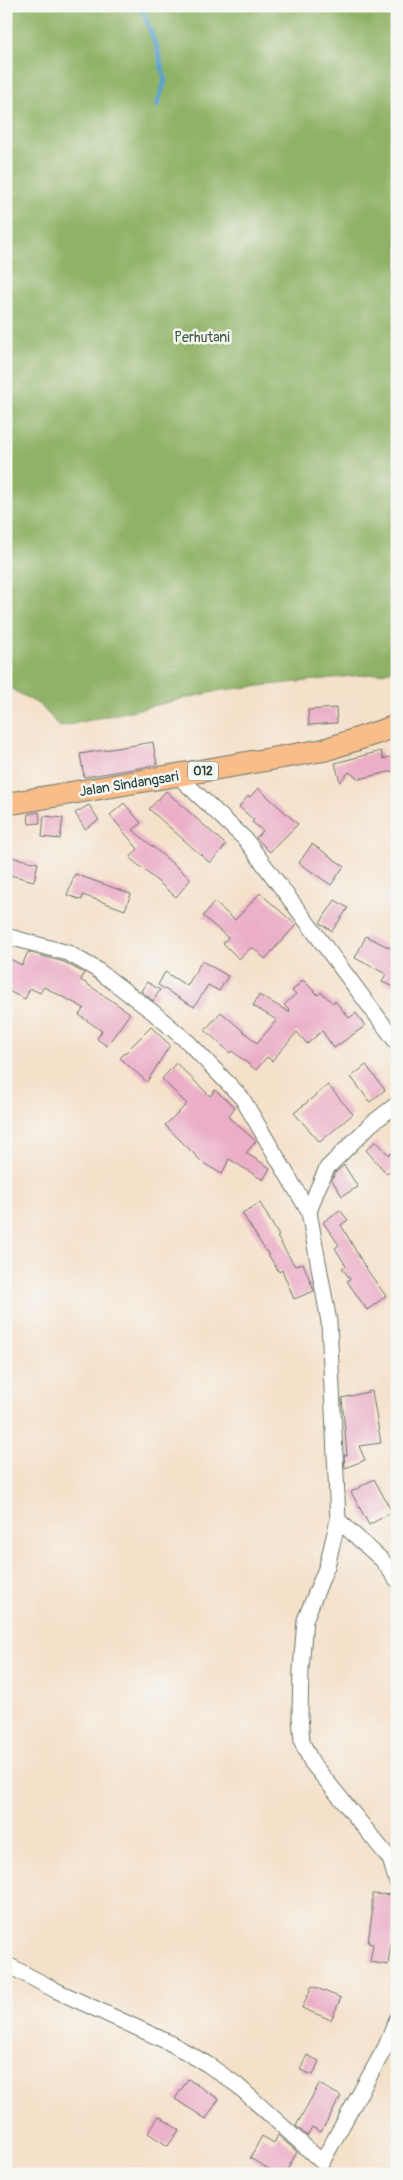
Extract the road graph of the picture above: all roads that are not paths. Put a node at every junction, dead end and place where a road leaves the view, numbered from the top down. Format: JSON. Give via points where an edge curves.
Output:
{"nodes":[{"id":1,"x":397,"y":726,"type":"edge"},
{"id":2,"x":178,"y":776,"type":"junction"},
{"id":3,"x":6,"y":804,"type":"edge"},
{"id":4,"x":6,"y":936,"type":"edge"},
{"id":5,"x":397,"y":1043,"type":"edge"},
{"id":6,"x":397,"y":1104,"type":"edge"},
{"id":7,"x":309,"y":1212,"type":"junction"},
{"id":8,"x":338,"y":1520,"type":"junction"},
{"id":9,"x":397,"y":1580,"type":"edge"},
{"id":10,"x":397,"y":1882,"type":"edge"},
{"id":11,"x":6,"y":1964,"type":"edge"},
{"id":12,"x":397,"y":2019,"type":"edge"},
{"id":13,"x":319,"y":2168,"type":"edge"}],
"edges":[{"from":1,"to":2,"type":"main road","name":"Jalan Sindangsari","number":"012","via":[[324,750]]},
{"from":2,"to":3,"type":"main road","name":"Jalan Sindangsari","number":"012"},
{"from":2,"to":5,"type":"street","via":[[245,839]]},
{"from":4,"to":7,"type":"street","via":[[68,954],[96,969],[189,1043],[242,1098]]},
{"from":6,"to":7,"type":"street","via":[[371,1124],[327,1168]]},
{"from":7,"to":8,"type":"street","via":[[329,1322]]},
{"from":8,"to":9,"type":"street","via":[[383,1562]]},
{"from":8,"to":10,"type":"street","via":[[327,1566],[305,1620],[301,1669],[302,1742],[312,1763],[390,1859]]},
{"from":11,"to":13,"type":"street","via":[[207,2064],[244,2091]]},
{"from":12,"to":13,"type":"street","via":[[386,2046]]}]}
